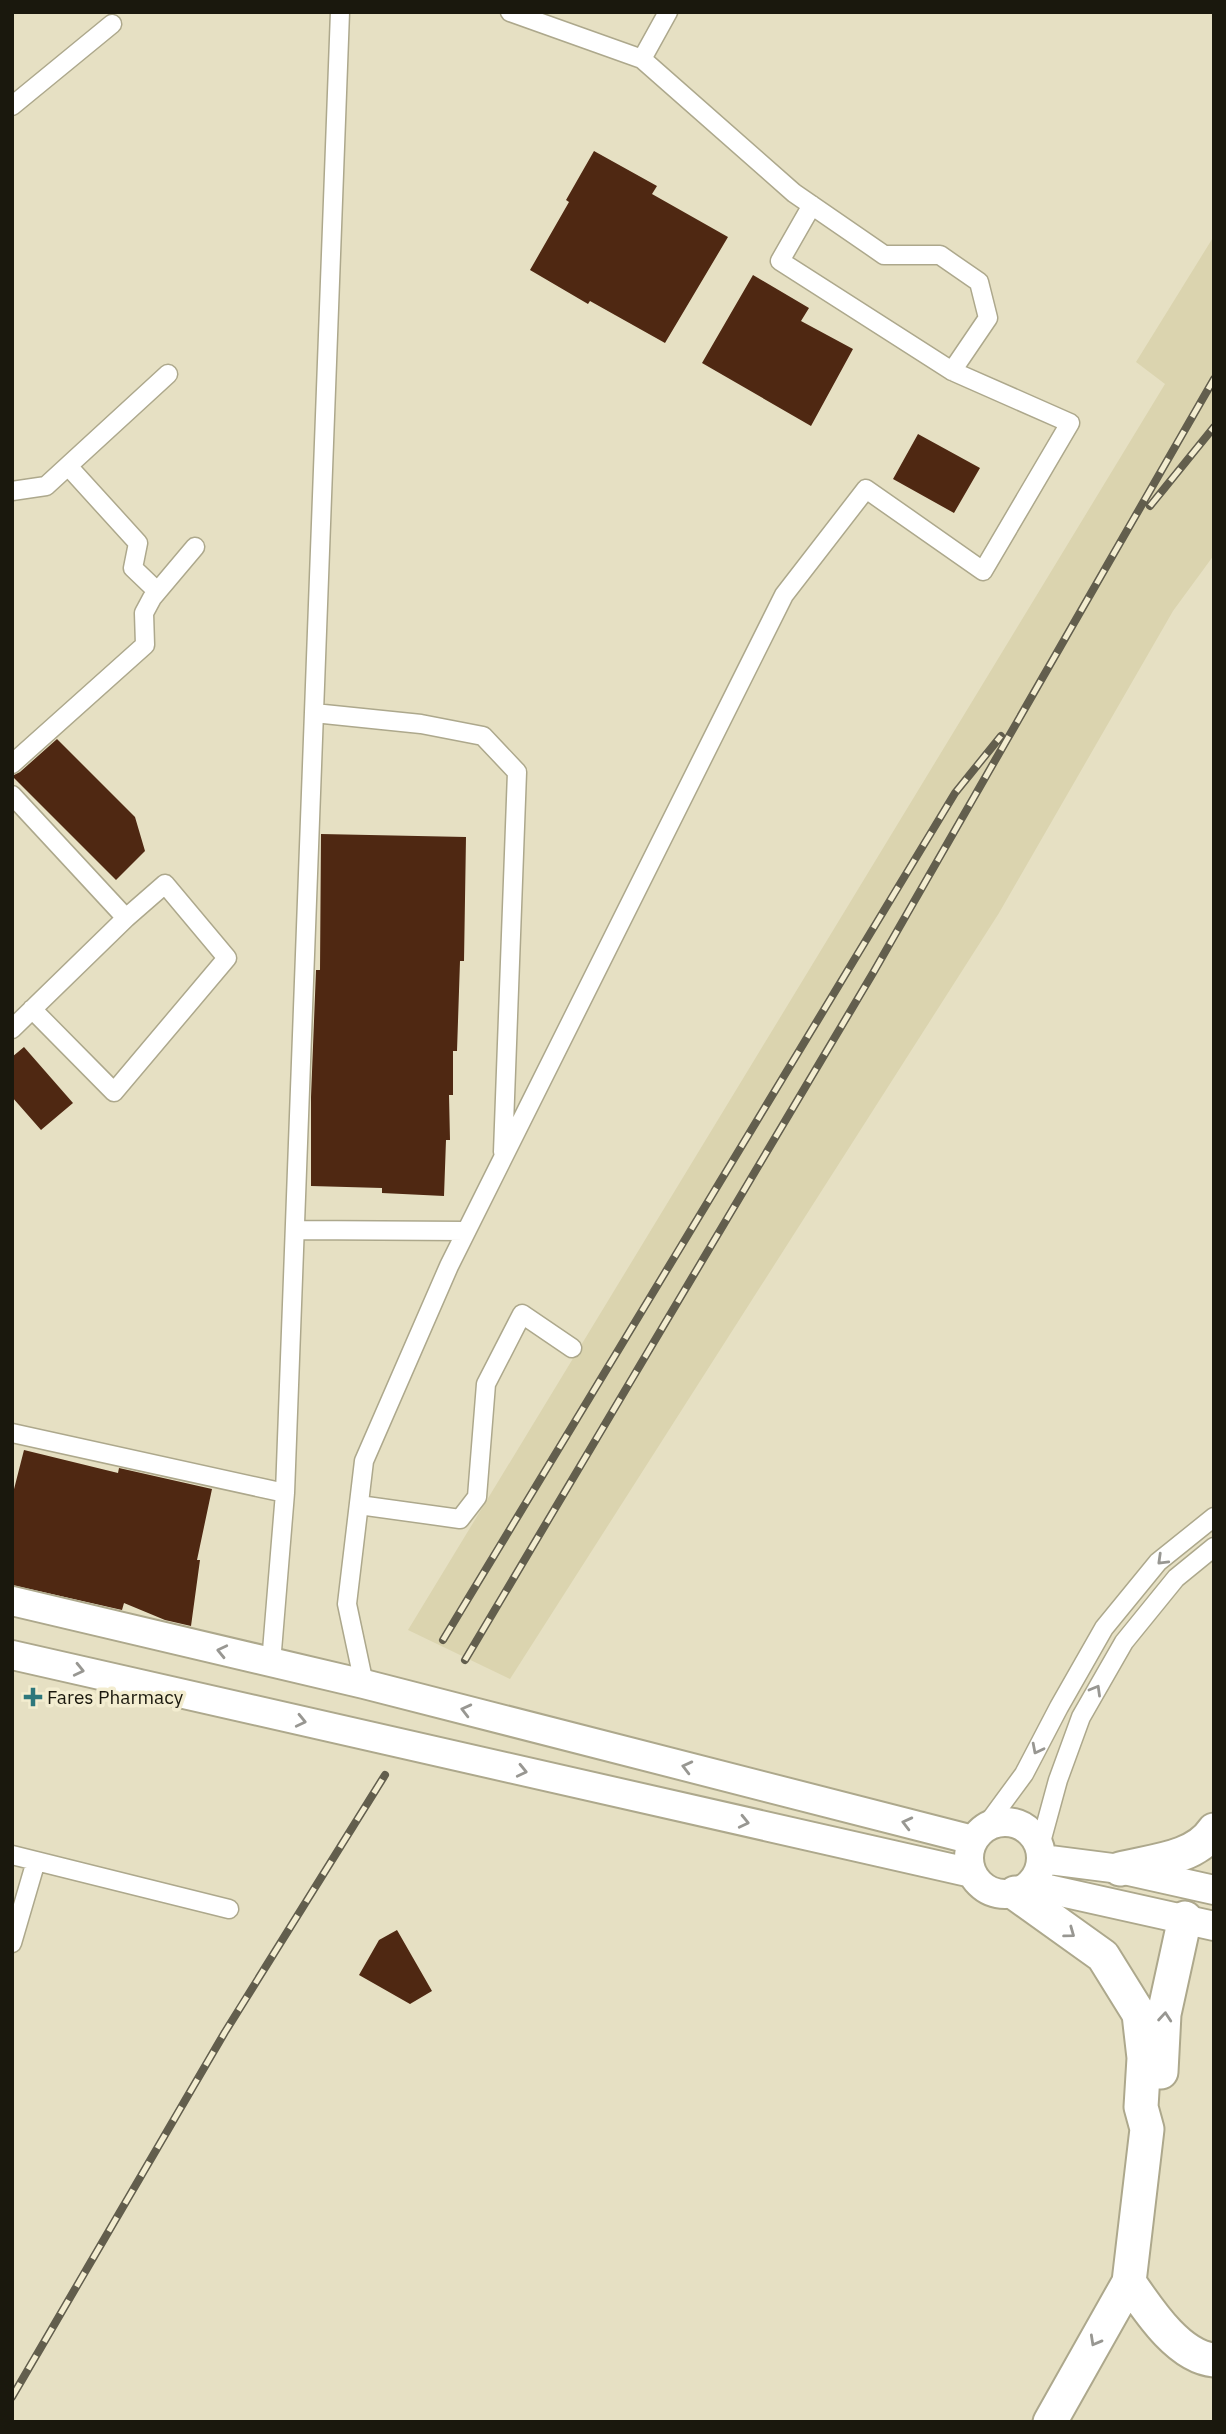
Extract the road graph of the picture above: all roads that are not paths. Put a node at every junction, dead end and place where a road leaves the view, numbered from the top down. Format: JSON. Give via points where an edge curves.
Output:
{"nodes":[{"id":1,"x":341,"y":12,"type":"edge"},
{"id":2,"x":510,"y":12,"type":"edge"},
{"id":3,"x":668,"y":12,"type":"edge"},
{"id":4,"x":112,"y":24,"type":"dead end"},
{"id":5,"x":642,"y":59,"type":"junction"},
{"id":6,"x":12,"y":106,"type":"edge"},
{"id":7,"x":812,"y":205,"type":"junction"},
{"id":8,"x":952,"y":371,"type":"junction"},
{"id":9,"x":168,"y":374,"type":"dead end"},
{"id":10,"x":68,"y":466,"type":"junction"},
{"id":11,"x":12,"y":491,"type":"edge"},
{"id":12,"x":195,"y":547,"type":"dead end"},
{"id":13,"x":157,"y":591,"type":"junction"},
{"id":14,"x":314,"y":713,"type":"junction"},
{"id":15,"x":12,"y":764,"type":"edge"},
{"id":16,"x":12,"y":795,"type":"edge"},
{"id":17,"x":126,"y":918,"type":"junction"},
{"id":18,"x":32,"y":1009,"type":"junction"},
{"id":19,"x":12,"y":1029,"type":"edge"},
{"id":20,"x":502,"y":1159,"type":"junction"},
{"id":21,"x":295,"y":1230,"type":"junction"},
{"id":22,"x":466,"y":1231,"type":"junction"},
{"id":23,"x":572,"y":1348,"type":"dead end"},
{"id":24,"x":12,"y":1433,"type":"edge"},
{"id":25,"x":285,"y":1493,"type":"junction"},
{"id":26,"x":359,"y":1505,"type":"junction"},
{"id":27,"x":1214,"y":1517,"type":"edge"},
{"id":28,"x":1214,"y":1547,"type":"edge"},
{"id":29,"x":12,"y":1601,"type":"edge"},
{"id":30,"x":12,"y":1655,"type":"edge"},
{"id":31,"x":271,"y":1663,"type":"junction"},
{"id":32,"x":365,"y":1684,"type":"junction"},
{"id":33,"x":1214,"y":1830,"type":"edge"},
{"id":34,"x":979,"y":1834,"type":"junction"},
{"id":35,"x":1041,"y":1852,"type":"junction"},
{"id":36,"x":12,"y":1855,"type":"edge"},
{"id":37,"x":36,"y":1861,"type":"junction"},
{"id":38,"x":1119,"y":1869,"type":"junction"},
{"id":39,"x":972,"y":1873,"type":"junction"},
{"id":40,"x":1022,"y":1889,"type":"junction"},
{"id":41,"x":1214,"y":1890,"type":"edge"},
{"id":42,"x":229,"y":1909,"type":"dead end"},
{"id":43,"x":1199,"y":1922,"type":"edge"},
{"id":44,"x":12,"y":1942,"type":"edge"},
{"id":45,"x":1147,"y":2129,"type":"junction"},
{"id":46,"x":1129,"y":2282,"type":"junction"},
{"id":47,"x":1214,"y":2360,"type":"edge"},
{"id":48,"x":1050,"y":2422,"type":"edge"}],
"edges":[{"from":1,"to":14,"type":"street"},
{"from":2,"to":5,"type":"street"},
{"from":3,"to":5,"type":"street"},
{"from":4,"to":6,"type":"street"},
{"from":5,"to":7,"type":"street"},
{"from":7,"to":8,"type":"street","via":[[780,261]]},
{"from":7,"to":8,"type":"street","via":[[884,255],[940,255],[979,282],[988,318]]},
{"from":8,"to":20,"type":"street","via":[[1070,423],[983,571],[866,489],[833,531],[784,595]]},
{"from":9,"to":10,"type":"street"},
{"from":10,"to":11,"type":"street","via":[[46,486]]},
{"from":10,"to":13,"type":"street","via":[[138,543],[133,568]]},
{"from":12,"to":13,"type":"street"},
{"from":13,"to":15,"type":"street","via":[[144,613],[145,645]]},
{"from":14,"to":20,"type":"street","via":[[421,724],[483,736],[517,772]]},
{"from":14,"to":21,"type":"street"},
{"from":16,"to":17,"type":"street"},
{"from":17,"to":18,"type":"street"},
{"from":17,"to":18,"type":"street","via":[[165,884],[227,958],[114,1092]]},
{"from":18,"to":19,"type":"street"},
{"from":20,"to":22,"type":"street"},
{"from":21,"to":22,"type":"street"},
{"from":21,"to":25,"type":"street"},
{"from":22,"to":26,"type":"street","via":[[365,1461]]},
{"from":23,"to":26,"type":"street","via":[[522,1314],[486,1384],[477,1497],[460,1519]]},
{"from":24,"to":25,"type":"street"},
{"from":25,"to":31,"type":"street"},
{"from":26,"to":32,"type":"street","via":[[347,1604]]},
{"from":27,"to":34,"type":"street","one_way":true,"via":[[1158,1562],[1104,1628],[1024,1774]]},
{"from":35,"to":28,"type":"street","one_way":true,"via":[[1058,1780],[1081,1717],[1124,1642],[1176,1578]]},
{"from":31,"to":29,"type":"main road","one_way":true},
{"from":30,"to":39,"type":"main road","one_way":true},
{"from":31,"to":32,"type":"main road"},
{"from":34,"to":32,"type":"main road","one_way":true},
{"from":33,"to":38,"type":"highway","via":[[1186,1853]]},
{"from":34,"to":35,"type":"main road","via":[[1002,1821],[1019,1824],[1033,1835]]},
{"from":34,"to":39,"type":"main road","via":[[969,1857]]},
{"from":35,"to":38,"type":"main road"},
{"from":35,"to":40,"type":"main road","via":[[1039,1871]]},
{"from":36,"to":37,"type":"street"},
{"from":37,"to":42,"type":"street"},
{"from":37,"to":44,"type":"street"},
{"from":38,"to":41,"type":"main road"},
{"from":39,"to":40,"type":"main road","via":[[998,1894]]},
{"from":40,"to":43,"type":"main road"},
{"from":40,"to":45,"type":"highway","one_way":true,"via":[[1103,1956],[1139,2014],[1144,2058],[1141,2107]]},
{"from":45,"to":43,"type":"highway","one_way":true,"via":[[1160,2107],[1164,2014]]},
{"from":45,"to":46,"type":"highway"},
{"from":46,"to":47,"type":"highway","via":[[1178,2343]]},
{"from":46,"to":48,"type":"highway","one_way":true}]}
